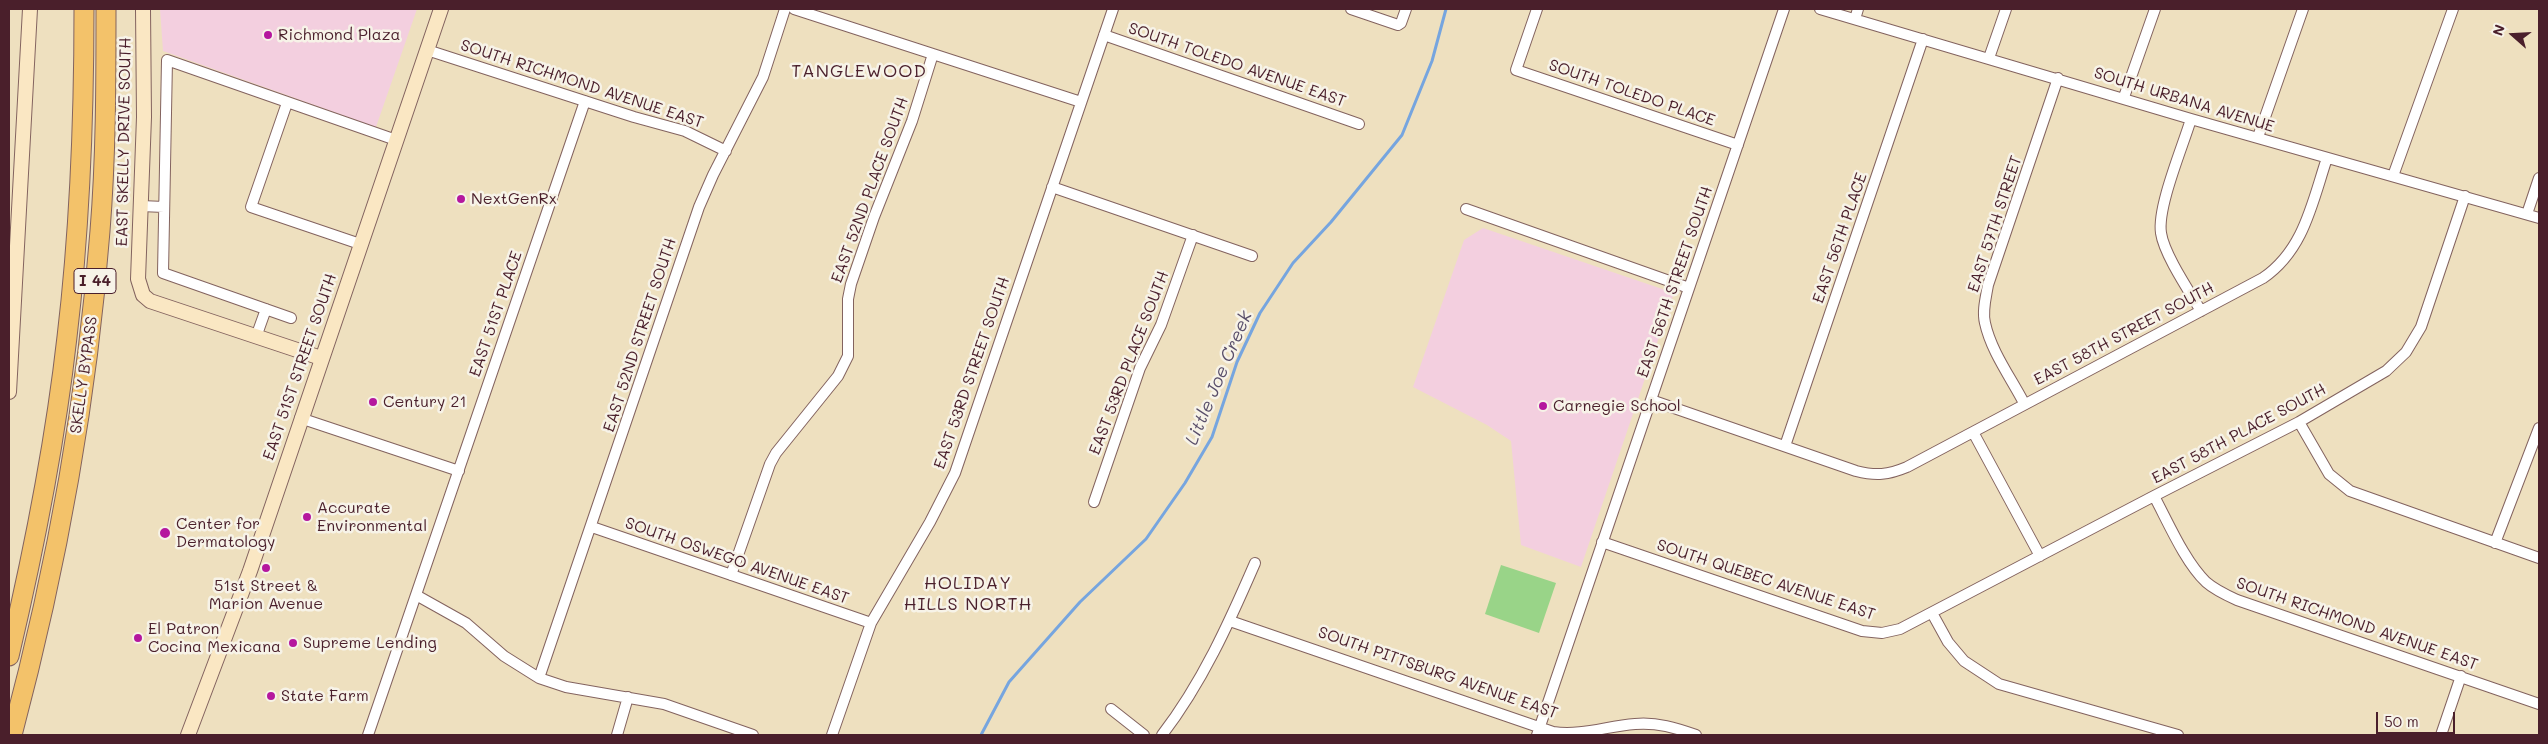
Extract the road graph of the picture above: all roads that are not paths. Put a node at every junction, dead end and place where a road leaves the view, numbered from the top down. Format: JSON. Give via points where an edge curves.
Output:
{"nodes":[{"id":1,"x":30,"y":9,"type":"edge"},
{"id":2,"x":84,"y":9,"type":"edge"},
{"id":3,"x":106,"y":9,"type":"edge"},
{"id":4,"x":143,"y":9,"type":"edge"},
{"id":5,"x":441,"y":9,"type":"edge"},
{"id":6,"x":785,"y":9,"type":"edge"},
{"id":7,"x":794,"y":9,"type":"edge"},
{"id":8,"x":1113,"y":9,"type":"edge"},
{"id":9,"x":1351,"y":9,"type":"edge"},
{"id":10,"x":1406,"y":9,"type":"edge"},
{"id":11,"x":1537,"y":9,"type":"edge"},
{"id":12,"x":1784,"y":9,"type":"edge"},
{"id":13,"x":1820,"y":9,"type":"edge"},
{"id":14,"x":2006,"y":9,"type":"edge"},
{"id":15,"x":2155,"y":9,"type":"edge"},
{"id":16,"x":2303,"y":9,"type":"edge"},
{"id":17,"x":2453,"y":9,"type":"edge"},
{"id":18,"x":1857,"y":14,"type":"edge"},
{"id":19,"x":1104,"y":34,"type":"junction"},
{"id":20,"x":1923,"y":39,"type":"junction"},
{"id":21,"x":427,"y":50,"type":"junction"},
{"id":22,"x":933,"y":54,"type":"junction"},
{"id":23,"x":1989,"y":58,"type":"junction"},
{"id":24,"x":2058,"y":78,"type":"junction"},
{"id":25,"x":2124,"y":97,"type":"junction"},
{"id":26,"x":585,"y":101,"type":"junction"},
{"id":27,"x":1081,"y":102,"type":"junction"},
{"id":28,"x":287,"y":103,"type":"junction"},
{"id":29,"x":2191,"y":119,"type":"junction"},
{"id":30,"x":1359,"y":124,"type":"dead end"},
{"id":31,"x":2258,"y":137,"type":"junction"},
{"id":32,"x":396,"y":140,"type":"junction"},
{"id":33,"x":1738,"y":145,"type":"junction"},
{"id":34,"x":726,"y":150,"type":"junction"},
{"id":35,"x":2327,"y":158,"type":"junction"},
{"id":36,"x":2393,"y":176,"type":"junction"},
{"id":37,"x":2539,"y":178,"type":"edge"},
{"id":38,"x":1052,"y":187,"type":"junction"},
{"id":39,"x":2465,"y":196,"type":"junction"},
{"id":40,"x":141,"y":206,"type":"junction"},
{"id":41,"x":164,"y":207,"type":"junction"},
{"id":42,"x":1466,"y":209,"type":"dead end"},
{"id":43,"x":2527,"y":214,"type":"junction"},
{"id":44,"x":2539,"y":218,"type":"edge"},
{"id":45,"x":1193,"y":235,"type":"junction"},
{"id":46,"x":360,"y":244,"type":"junction"},
{"id":47,"x":13,"y":255,"type":"edge"},
{"id":48,"x":1252,"y":256,"type":"dead end"},
{"id":49,"x":1689,"y":288,"type":"junction"},
{"id":50,"x":266,"y":310,"type":"junction"},
{"id":51,"x":2200,"y":311,"type":"junction"},
{"id":52,"x":291,"y":318,"type":"dead end"},
{"id":53,"x":256,"y":337,"type":"junction"},
{"id":54,"x":321,"y":358,"type":"junction"},
{"id":55,"x":9,"y":392,"type":"edge"},
{"id":56,"x":1652,"y":400,"type":"junction"},
{"id":57,"x":2024,"y":403,"type":"junction"},
{"id":58,"x":300,"y":418,"type":"junction"},
{"id":59,"x":2299,"y":422,"type":"junction"},
{"id":60,"x":2539,"y":428,"type":"edge"},
{"id":61,"x":1973,"y":432,"type":"junction"},
{"id":62,"x":1785,"y":446,"type":"junction"},
{"id":63,"x":459,"y":471,"type":"junction"},
{"id":64,"x":2154,"y":496,"type":"junction"},
{"id":65,"x":1094,"y":502,"type":"dead end"},
{"id":66,"x":592,"y":527,"type":"junction"},
{"id":67,"x":1602,"y":542,"type":"junction"},
{"id":68,"x":2495,"y":543,"type":"junction"},
{"id":69,"x":2040,"y":556,"type":"junction"},
{"id":70,"x":2539,"y":558,"type":"edge"},
{"id":71,"x":1255,"y":563,"type":"dead end"},
{"id":72,"x":731,"y":575,"type":"junction"},
{"id":73,"x":416,"y":595,"type":"junction"},
{"id":74,"x":1932,"y":613,"type":"junction"},
{"id":75,"x":1230,"y":621,"type":"junction"},
{"id":76,"x":871,"y":623,"type":"junction"},
{"id":77,"x":9,"y":656,"type":"edge"},
{"id":78,"x":2461,"y":676,"type":"junction"},
{"id":79,"x":540,"y":678,"type":"junction"},
{"id":80,"x":628,"y":697,"type":"junction"},
{"id":81,"x":2539,"y":704,"type":"edge"},
{"id":82,"x":1111,"y":709,"type":"dead end"},
{"id":83,"x":14,"y":731,"type":"edge"},
{"id":84,"x":1538,"y":732,"type":"edge"},
{"id":85,"x":188,"y":735,"type":"edge"},
{"id":86,"x":368,"y":735,"type":"edge"},
{"id":87,"x":617,"y":735,"type":"edge"},
{"id":88,"x":753,"y":735,"type":"edge"},
{"id":89,"x":832,"y":735,"type":"edge"},
{"id":90,"x":1144,"y":735,"type":"edge"},
{"id":91,"x":1162,"y":735,"type":"edge"},
{"id":92,"x":1696,"y":735,"type":"edge"},
{"id":93,"x":2178,"y":735,"type":"edge"},
{"id":94,"x":2441,"y":735,"type":"edge"}],
"edges":[{"from":1,"to":47,"type":"main road"},
{"from":2,"to":77,"type":"highway","name":"SKELLY BYPASS","number":"I 44","via":[[80,182],[67,336],[39,519]]},
{"from":3,"to":83,"type":"highway","name":"SKELLY BYPASS","number":"I 44","via":[[100,231],[83,390],[56,550]]},
{"from":4,"to":40,"type":"main road","name":"EAST SKELLY DRIVE SOUTH"},
{"from":5,"to":21,"type":"main road","name":"EAST 51ST STREET SOUTH"},
{"from":6,"to":34,"type":"street","name":"EAST 52ND STREET SOUTH","via":[[763,77]]},
{"from":7,"to":22,"type":"street"},
{"from":8,"to":19,"type":"street","name":"EAST 53RD STREET SOUTH"},
{"from":9,"to":10,"type":"street","via":[[1398,25]]},
{"from":11,"to":33,"type":"street","name":"SOUTH TOLEDO PLACE","via":[[1516,70]]},
{"from":12,"to":33,"type":"street","name":"EAST 56TH STREET SOUTH"},
{"from":13,"to":18,"type":"street","name":"SOUTH URBANA AVENUE"},
{"from":14,"to":23,"type":"street"},
{"from":15,"to":25,"type":"street"},
{"from":16,"to":31,"type":"street"},
{"from":17,"to":36,"type":"street"},
{"from":18,"to":20,"type":"street","name":"SOUTH URBANA AVENUE"},
{"from":19,"to":27,"type":"street","name":"EAST 53RD STREET SOUTH"},
{"from":19,"to":30,"type":"street","name":"SOUTH TOLEDO AVENUE EAST"},
{"from":20,"to":23,"type":"street","name":"SOUTH URBANA AVENUE"},
{"from":20,"to":62,"type":"street","name":"EAST 56TH PLACE"},
{"from":21,"to":26,"type":"street","name":"SOUTH RICHMOND AVENUE EAST"},
{"from":21,"to":32,"type":"main road","name":"EAST 51ST STREET SOUTH"},
{"from":22,"to":27,"type":"street"},
{"from":22,"to":72,"type":"street","name":"EAST 52ND PLACE SOUTH","via":[[912,121],[851,284],[848,356],[838,376],[770,464]]},
{"from":23,"to":24,"type":"street","name":"SOUTH URBANA AVENUE"},
{"from":24,"to":25,"type":"street","name":"SOUTH URBANA AVENUE"},
{"from":24,"to":57,"type":"street","name":"EAST 57TH STREET","via":[[1988,285],[1984,308],[1990,337]]},
{"from":25,"to":29,"type":"street","name":"SOUTH URBANA AVENUE"},
{"from":26,"to":34,"type":"street","name":"SOUTH RICHMOND AVENUE EAST","via":[[685,130]]},
{"from":26,"to":63,"type":"street","name":"EAST 51ST PLACE"},
{"from":27,"to":38,"type":"street","name":"EAST 53RD STREET SOUTH"},
{"from":28,"to":32,"type":"street"},
{"from":28,"to":41,"type":"street","via":[[166,60]]},
{"from":28,"to":46,"type":"street","via":[[251,207]]},
{"from":29,"to":31,"type":"street","name":"SOUTH URBANA AVENUE"},
{"from":29,"to":51,"type":"street","via":[[2160,219],[2166,249]]},
{"from":31,"to":35,"type":"street","name":"SOUTH URBANA AVENUE"},
{"from":32,"to":46,"type":"main road","name":"EAST 51ST STREET SOUTH"},
{"from":33,"to":49,"type":"street","name":"EAST 56TH STREET SOUTH"},
{"from":34,"to":66,"type":"street","name":"EAST 52ND STREET SOUTH","via":[[712,175],[691,231]]},
{"from":35,"to":36,"type":"street","name":"SOUTH URBANA AVENUE"},
{"from":35,"to":51,"type":"street","name":"EAST 58TH STREET SOUTH","via":[[2304,226],[2279,268]]},
{"from":36,"to":39,"type":"street","name":"SOUTH URBANA AVENUE"},
{"from":37,"to":43,"type":"street"},
{"from":38,"to":45,"type":"street"},
{"from":38,"to":76,"type":"street","name":"EAST 53RD STREET SOUTH","via":[[955,473]]},
{"from":39,"to":43,"type":"street","name":"SOUTH URBANA AVENUE"},
{"from":39,"to":59,"type":"street","name":"EAST 58TH PLACE SOUTH","via":[[2421,327],[2406,352],[2386,371]]},
{"from":40,"to":41,"type":"street"},
{"from":40,"to":53,"type":"main road","name":"EAST SKELLY DRIVE SOUTH","via":[[138,279],[143,295],[150,301]]},
{"from":41,"to":50,"type":"street","via":[[163,273]]},
{"from":42,"to":49,"type":"street"},
{"from":43,"to":44,"type":"street","name":"SOUTH URBANA AVENUE"},
{"from":45,"to":48,"type":"street"},
{"from":45,"to":65,"type":"street","name":"EAST 53RD PLACE SOUTH","via":[[1161,325],[1140,368]]},
{"from":46,"to":54,"type":"main road","name":"EAST 51ST STREET SOUTH"},
{"from":47,"to":55,"type":"main road"},
{"from":49,"to":56,"type":"street","name":"EAST 56TH STREET SOUTH"},
{"from":50,"to":52,"type":"street"},
{"from":50,"to":53,"type":"street"},
{"from":51,"to":57,"type":"street","name":"EAST 58TH STREET SOUTH"},
{"from":53,"to":54,"type":"main road"},
{"from":54,"to":58,"type":"main road","name":"EAST 51ST STREET SOUTH"},
{"from":56,"to":62,"type":"street"},
{"from":56,"to":67,"type":"street","name":"EAST 56TH STREET SOUTH"},
{"from":57,"to":61,"type":"street","name":"EAST 58TH STREET SOUTH"},
{"from":58,"to":63,"type":"street"},
{"from":58,"to":85,"type":"main road","name":"EAST 51ST STREET SOUTH","via":[[250,571]]},
{"from":59,"to":64,"type":"street","name":"EAST 58TH PLACE SOUTH"},
{"from":59,"to":68,"type":"street","via":[[2329,474],[2350,491]]},
{"from":60,"to":68,"type":"street"},
{"from":61,"to":62,"type":"street","name":"EAST 58TH STREET SOUTH","via":[[1888,475],[1856,472]]},
{"from":61,"to":69,"type":"street"},
{"from":63,"to":73,"type":"street","name":"EAST 51ST PLACE"},
{"from":64,"to":69,"type":"street","name":"EAST 58TH PLACE SOUTH"},
{"from":64,"to":78,"type":"street","name":"SOUTH RICHMOND AVENUE EAST","via":[[2197,570],[2221,592],[2236,600]]},
{"from":66,"to":72,"type":"street","name":"SOUTH OSWEGO AVENUE EAST"},
{"from":66,"to":79,"type":"street","name":"EAST 52ND STREET SOUTH"},
{"from":67,"to":74,"type":"street","name":"SOUTH QUEBEC AVENUE EAST","via":[[1862,631],[1882,633],[1900,630]]},
{"from":67,"to":84,"type":"street","name":"EAST 56TH STREET SOUTH"},
{"from":68,"to":70,"type":"street"},
{"from":69,"to":74,"type":"street","name":"EAST 58TH PLACE SOUTH"},
{"from":71,"to":75,"type":"street"},
{"from":72,"to":76,"type":"street","name":"SOUTH OSWEGO AVENUE EAST"},
{"from":73,"to":79,"type":"street","via":[[466,623],[504,656]]},
{"from":73,"to":86,"type":"street","name":"EAST 51ST PLACE"},
{"from":74,"to":93,"type":"street","via":[[1964,662],[1999,684]]},
{"from":75,"to":84,"type":"street","name":"SOUTH PITTSBURG AVENUE EAST"},
{"from":75,"to":91,"type":"street","via":[[1185,703]]},
{"from":76,"to":89,"type":"street","name":"EAST 53RD STREET SOUTH"},
{"from":78,"to":81,"type":"street","name":"SOUTH RICHMOND AVENUE EAST"},
{"from":78,"to":94,"type":"street"},
{"from":79,"to":80,"type":"street","via":[[566,687]]},
{"from":80,"to":87,"type":"street"},
{"from":80,"to":88,"type":"street","via":[[664,704]]},
{"from":82,"to":90,"type":"street"},
{"from":84,"to":92,"type":"street","name":"SOUTH PITTSBURG AVENUE EAST","via":[[1569,734],[1652,724]]}]}
